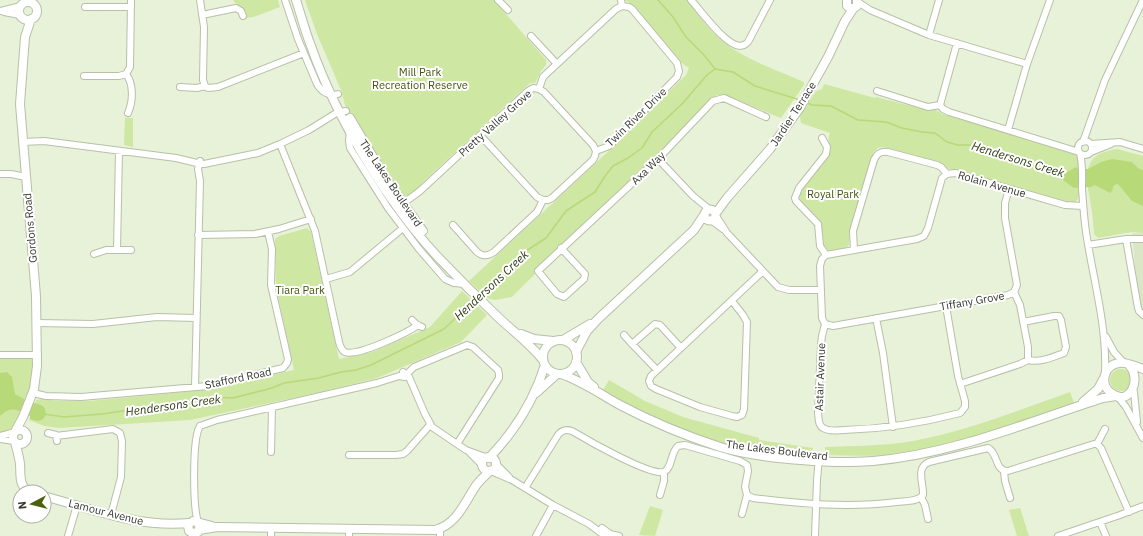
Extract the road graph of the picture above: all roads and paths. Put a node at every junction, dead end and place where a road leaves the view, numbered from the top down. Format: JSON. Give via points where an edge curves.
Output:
{"nodes":[{"id":1,"x":131,"y":0,"type":"edge"},
{"id":2,"x":200,"y":0,"type":"edge"},
{"id":3,"x":285,"y":0,"type":"edge"},
{"id":4,"x":296,"y":0,"type":"edge"},
{"id":5,"x":498,"y":0,"type":"edge"},
{"id":6,"x":691,"y":0,"type":"edge"},
{"id":7,"x":770,"y":0,"type":"edge"},
{"id":8,"x":940,"y":0,"type":"edge"},
{"id":9,"x":1050,"y":0,"type":"edge"},
{"id":10,"x":1143,"y":0,"type":"edge"},
{"id":11,"x":33,"y":2,"type":"edge"},
{"id":12,"x":23,"y":3,"type":"edge"},
{"id":13,"x":622,"y":3,"type":"edge"},
{"id":14,"x":851,"y":3,"type":"edge"},
{"id":15,"x":85,"y":7,"type":"dead end"},
{"id":16,"x":131,"y":7,"type":"junction"},
{"id":17,"x":508,"y":10,"type":"dead end"},
{"id":18,"x":0,"y":11,"type":"edge"},
{"id":19,"x":202,"y":15,"type":"junction"},
{"id":20,"x":243,"y":16,"type":"dead end"},
{"id":21,"x":25,"y":18,"type":"junction"},
{"id":22,"x":929,"y":35,"type":"junction"},
{"id":23,"x":531,"y":36,"type":"dead end"},
{"id":24,"x":957,"y":43,"type":"junction"},
{"id":25,"x":304,"y":53,"type":"junction"},
{"id":26,"x":557,"y":64,"type":"junction"},
{"id":27,"x":1027,"y":64,"type":"junction"},
{"id":28,"x":126,"y":74,"type":"junction"},
{"id":29,"x":84,"y":76,"type":"dead end"},
{"id":30,"x":205,"y":86,"type":"junction"},
{"id":31,"x":180,"y":87,"type":"dead end"},
{"id":32,"x":539,"y":89,"type":"junction"},
{"id":33,"x":877,"y":91,"type":"dead end"},
{"id":34,"x":335,"y":95,"type":"junction"},
{"id":35,"x":940,"y":105,"type":"junction"},
{"id":36,"x":343,"y":112,"type":"junction"},
{"id":37,"x":128,"y":113,"type":"dead end"},
{"id":38,"x":766,"y":117,"type":"dead end"},
{"id":39,"x":1008,"y":130,"type":"junction"},
{"id":40,"x":350,"y":131,"type":"junction"},
{"id":41,"x":480,"y":135,"type":"junction"},
{"id":42,"x":822,"y":138,"type":"dead end"},
{"id":43,"x":22,"y":140,"type":"junction"},
{"id":44,"x":1117,"y":142,"type":"junction"},
{"id":45,"x":1086,"y":143,"type":"junction"},
{"id":46,"x":280,"y":144,"type":"junction"},
{"id":47,"x":1060,"y":146,"type":"junction"},
{"id":48,"x":1143,"y":149,"type":"edge"},
{"id":49,"x":596,"y":151,"type":"junction"},
{"id":50,"x":119,"y":152,"type":"junction"},
{"id":51,"x":1079,"y":153,"type":"junction"},
{"id":52,"x":1090,"y":153,"type":"junction"},
{"id":53,"x":658,"y":159,"type":"junction"},
{"id":54,"x":200,"y":162,"type":"junction"},
{"id":55,"x":1083,"y":168,"type":"junction"},
{"id":56,"x":0,"y":174,"type":"edge"},
{"id":57,"x":26,"y":174,"type":"junction"},
{"id":58,"x":947,"y":174,"type":"junction"},
{"id":59,"x":1009,"y":189,"type":"junction"},
{"id":60,"x":543,"y":200,"type":"junction"},
{"id":61,"x":400,"y":206,"type":"junction"},
{"id":62,"x":1083,"y":206,"type":"junction"},
{"id":63,"x":710,"y":214,"type":"junction"},
{"id":64,"x":311,"y":219,"type":"junction"},
{"id":65,"x":453,"y":225,"type":"dead end"},
{"id":66,"x":403,"y":228,"type":"junction"},
{"id":67,"x":268,"y":232,"type":"junction"},
{"id":68,"x":198,"y":235,"type":"junction"},
{"id":69,"x":1126,"y":239,"type":"junction"},
{"id":70,"x":1143,"y":240,"type":"edge"},
{"id":71,"x":1088,"y":245,"type":"junction"},
{"id":72,"x":561,"y":248,"type":"junction"},
{"id":73,"x":117,"y":250,"type":"junction"},
{"id":74,"x":131,"y":250,"type":"dead end"},
{"id":75,"x":854,"y":250,"type":"junction"},
{"id":76,"x":94,"y":254,"type":"dead end"},
{"id":77,"x":826,"y":255,"type":"junction"},
{"id":78,"x":763,"y":272,"type":"junction"},
{"id":79,"x":326,"y":279,"type":"junction"},
{"id":80,"x":465,"y":284,"type":"junction"},
{"id":81,"x":821,"y":290,"type":"junction"},
{"id":82,"x":1014,"y":292,"type":"junction"},
{"id":83,"x":732,"y":300,"type":"junction"},
{"id":84,"x":946,"y":306,"type":"junction"},
{"id":85,"x":1143,"y":314,"type":"edge"},
{"id":86,"x":196,"y":318,"type":"junction"},
{"id":87,"x":876,"y":318,"type":"junction"},
{"id":88,"x":598,"y":319,"type":"junction"},
{"id":89,"x":412,"y":320,"type":"dead end"},
{"id":90,"x":1023,"y":322,"type":"junction"},
{"id":91,"x":37,"y":323,"type":"junction"},
{"id":92,"x":825,"y":324,"type":"junction"},
{"id":93,"x":1104,"y":330,"type":"junction"},
{"id":94,"x":516,"y":333,"type":"junction"},
{"id":95,"x":624,"y":335,"type":"dead end"},
{"id":96,"x":553,"y":340,"type":"junction"},
{"id":97,"x":563,"y":340,"type":"junction"},
{"id":98,"x":632,"y":344,"type":"junction"},
{"id":99,"x":680,"y":348,"type":"junction"},
{"id":100,"x":576,"y":352,"type":"junction"},
{"id":101,"x":0,"y":355,"type":"edge"},
{"id":102,"x":38,"y":355,"type":"junction"},
{"id":103,"x":1028,"y":360,"type":"junction"},
{"id":104,"x":576,"y":362,"type":"junction"},
{"id":105,"x":544,"y":363,"type":"junction"},
{"id":106,"x":1126,"y":363,"type":"junction"},
{"id":107,"x":1143,"y":368,"type":"edge"},
{"id":108,"x":657,"y":370,"type":"junction"},
{"id":109,"x":559,"y":374,"type":"junction"},
{"id":110,"x":406,"y":375,"type":"junction"},
{"id":111,"x":1105,"y":376,"type":"junction"},
{"id":112,"x":960,"y":384,"type":"junction"},
{"id":113,"x":195,"y":387,"type":"junction"},
{"id":114,"x":1138,"y":387,"type":"edge"},
{"id":115,"x":33,"y":393,"type":"junction"},
{"id":116,"x":599,"y":393,"type":"junction"},
{"id":117,"x":533,"y":396,"type":"junction"},
{"id":118,"x":1117,"y":397,"type":"junction"},
{"id":119,"x":272,"y":407,"type":"junction"},
{"id":120,"x":1076,"y":407,"type":"junction"},
{"id":121,"x":24,"y":417,"type":"junction"},
{"id":122,"x":430,"y":425,"type":"junction"},
{"id":123,"x":893,"y":427,"type":"junction"},
{"id":124,"x":1139,"y":428,"type":"junction"},
{"id":125,"x":1104,"y":429,"type":"dead end"},
{"id":126,"x":16,"y":431,"type":"junction"},
{"id":127,"x":26,"y":432,"type":"junction"},
{"id":128,"x":48,"y":433,"type":"dead end"},
{"id":129,"x":0,"y":438,"type":"edge"},
{"id":130,"x":1143,"y":438,"type":"edge"},
{"id":131,"x":15,"y":442,"type":"junction"},
{"id":132,"x":25,"y":443,"type":"junction"},
{"id":133,"x":457,"y":444,"type":"junction"},
{"id":134,"x":1097,"y":444,"type":"junction"},
{"id":135,"x":271,"y":452,"type":"dead end"},
{"id":136,"x":349,"y":455,"type":"dead end"},
{"id":137,"x":817,"y":459,"type":"junction"},
{"id":138,"x":489,"y":464,"type":"junction"},
{"id":139,"x":20,"y":466,"type":"junction"},
{"id":140,"x":1004,"y":471,"type":"junction"},
{"id":141,"x":664,"y":472,"type":"junction"},
{"id":142,"x":22,"y":484,"type":"edge"},
{"id":143,"x":525,"y":488,"type":"junction"},
{"id":144,"x":660,"y":495,"type":"dead end"},
{"id":145,"x":746,"y":495,"type":"junction"},
{"id":146,"x":921,"y":497,"type":"junction"},
{"id":147,"x":52,"y":498,"type":"edge"},
{"id":148,"x":1010,"y":498,"type":"dead end"},
{"id":149,"x":77,"y":505,"type":"junction"},
{"id":150,"x":553,"y":505,"type":"junction"},
{"id":151,"x":816,"y":505,"type":"junction"},
{"id":152,"x":1143,"y":506,"type":"edge"},
{"id":153,"x":1129,"y":512,"type":"junction"},
{"id":154,"x":742,"y":514,"type":"dead end"},
{"id":155,"x":111,"y":515,"type":"junction"},
{"id":156,"x":928,"y":519,"type":"dead end"},
{"id":157,"x":1100,"y":522,"type":"junction"},
{"id":158,"x":194,"y":529,"type":"edge"},
{"id":159,"x":271,"y":532,"type":"edge"},
{"id":160,"x":349,"y":533,"type":"edge"},
{"id":161,"x":438,"y":533,"type":"edge"},
{"id":162,"x":68,"y":536,"type":"edge"},
{"id":163,"x":536,"y":536,"type":"edge"},
{"id":164,"x":608,"y":536,"type":"edge"},
{"id":165,"x":620,"y":536,"type":"edge"},
{"id":166,"x":815,"y":536,"type":"edge"},
{"id":167,"x":1058,"y":536,"type":"edge"},
{"id":168,"x":1106,"y":536,"type":"edge"}],
"edges":[{"from":1,"to":16,"type":"street"},
{"from":2,"to":19,"type":"street"},
{"from":3,"to":25,"type":"street","name":"The Lakes Boulevard"},
{"from":4,"to":34,"type":"street","name":"The Lakes Boulevard","via":[[305,28]]},
{"from":5,"to":17,"type":"street"},
{"from":6,"to":7,"type":"street","via":[[723,37],[738,46],[743,46],[748,42]]},
{"from":8,"to":22,"type":"street"},
{"from":9,"to":27,"type":"street"},
{"from":10,"to":45,"type":"street","via":[[1105,80],[1090,120]]},
{"from":11,"to":12,"type":"street"},
{"from":11,"to":21,"type":"street","via":[[35,16]]},
{"from":12,"to":18,"type":"street"},
{"from":12,"to":21,"type":"street","via":[[19,10]]},
{"from":13,"to":26,"type":"street","name":"Pretty Valley Grove"},
{"from":13,"to":49,"type":"street","name":"Twin River Drive","via":[[632,9],[656,37],[677,63],[679,73],[608,146]]},
{"from":14,"to":22,"type":"street"},
{"from":14,"to":63,"type":"street","name":"Jardier Terrace","via":[[828,57],[799,109],[770,149],[728,198]]},
{"from":15,"to":16,"type":"street"},
{"from":16,"to":28,"type":"street","via":[[130,67]]},
{"from":18,"to":21,"type":"street"},
{"from":19,"to":20,"type":"street","via":[[236,8]]},
{"from":19,"to":30,"type":"street"},
{"from":21,"to":43,"type":"street","name":"Gordons Road","via":[[26,37],[20,96]]},
{"from":22,"to":24,"type":"street"},
{"from":23,"to":26,"type":"street"},
{"from":24,"to":27,"type":"street"},
{"from":24,"to":35,"type":"street"},
{"from":25,"to":30,"type":"street","via":[[218,87],[210,89]]},
{"from":25,"to":34,"type":"street","name":"The Lakes Boulevard","via":[[319,88],[325,93]]},
{"from":26,"to":32,"type":"street","name":"Pretty Valley Grove","via":[[543,77]]},
{"from":27,"to":39,"type":"street"},
{"from":28,"to":29,"type":"street"},
{"from":28,"to":37,"type":"street","via":[[131,84]]},
{"from":30,"to":31,"type":"street"},
{"from":32,"to":41,"type":"street","name":"Pretty Valley Grove","via":[[533,88],[528,91]]},
{"from":32,"to":49,"type":"street"},
{"from":33,"to":35,"type":"street","via":[[928,107]]},
{"from":34,"to":36,"type":"street","name":"The Lakes Boulevard"},
{"from":35,"to":39,"type":"street","via":[[943,110]]},
{"from":36,"to":40,"type":"street","name":"The Lakes Boulevard"},
{"from":36,"to":46,"type":"street"},
{"from":36,"to":61,"type":"street","name":"The Lakes Boulevard"},
{"from":38,"to":53,"type":"street","name":"Axa Way","via":[[724,98],[718,99],[692,122]]},
{"from":39,"to":47,"type":"street"},
{"from":40,"to":61,"type":"street","name":"The Lakes Boulevard","via":[[380,180]]},
{"from":40,"to":66,"type":"street","name":"The Lakes Boulevard","via":[[349,145],[352,153]]},
{"from":41,"to":60,"type":"street","via":[[537,197]]},
{"from":41,"to":61,"type":"street","name":"Pretty Valley Grove","via":[[420,191]]},
{"from":42,"to":77,"type":"street","via":[[827,147],[826,154],[799,188],[795,198],[818,224],[820,246]]},
{"from":43,"to":50,"type":"street"},
{"from":43,"to":57,"type":"street","name":"Gordons Road"},
{"from":44,"to":45,"type":"street"},
{"from":44,"to":48,"type":"street"},
{"from":44,"to":52,"type":"street"},
{"from":45,"to":47,"type":"street"},
{"from":45,"to":51,"type":"street","via":[[1078,148]]},
{"from":45,"to":52,"type":"street","via":[[1092,148]]},
{"from":46,"to":54,"type":"street","via":[[258,153]]},
{"from":46,"to":64,"type":"street"},
{"from":47,"to":51,"type":"street"},
{"from":49,"to":60,"type":"street","name":"Twin River Drive","via":[[593,160],[552,198]]},
{"from":50,"to":54,"type":"street"},
{"from":50,"to":73,"type":"street"},
{"from":51,"to":52,"type":"street"},
{"from":51,"to":55,"type":"street"},
{"from":52,"to":55,"type":"street"},
{"from":53,"to":63,"type":"street"},
{"from":53,"to":72,"type":"street","name":"Axa Way"},
{"from":54,"to":68,"type":"street"},
{"from":55,"to":62,"type":"street"},
{"from":56,"to":57,"type":"street"},
{"from":57,"to":91,"type":"street","name":"Gordons Road"},
{"from":58,"to":59,"type":"street","name":"Rolain Avenue","via":[[955,173]]},
{"from":58,"to":75,"type":"street","name":"Rolain Avenue","via":[[942,178],[924,236]]},
{"from":58,"to":75,"type":"street","via":[[936,165],[888,152],[878,153],[853,231]]},
{"from":59,"to":62,"type":"street","name":"Rolain Avenue","via":[[1065,205]]},
{"from":59,"to":82,"type":"street","name":"Tiffany Grove","via":[[1004,213],[1016,282]]},
{"from":60,"to":65,"type":"street","name":"Twin River Drive","via":[[537,212],[488,256],[482,256],[477,252]]},
{"from":61,"to":80,"type":"street","name":"The Lakes Boulevard"},
{"from":62,"to":71,"type":"street"},
{"from":63,"to":78,"type":"street"},
{"from":63,"to":88,"type":"street","name":"Jardier Terrace"},
{"from":64,"to":67,"type":"street"},
{"from":64,"to":79,"type":"street"},
{"from":66,"to":79,"type":"street","via":[[350,272]]},
{"from":66,"to":80,"type":"street","name":"The Lakes Boulevard","via":[[445,279]]},
{"from":67,"to":68,"type":"street","via":[[246,235]]},
{"from":67,"to":113,"type":"street","name":"Stafford Road","via":[[272,249],[272,285],[287,363],[280,369]]},
{"from":68,"to":86,"type":"street"},
{"from":69,"to":70,"type":"street"},
{"from":69,"to":71,"type":"street"},
{"from":69,"to":85,"type":"street","via":[[1138,308]]},
{"from":71,"to":93,"type":"street"},
{"from":72,"to":72,"type":"street","name":"Axa Way","via":[[538,271],[562,297],[584,279],[585,274]]},
{"from":73,"to":74,"type":"street"},
{"from":73,"to":76,"type":"street"},
{"from":75,"to":77,"type":"street","name":"Rolain Avenue"},
{"from":77,"to":81,"type":"street","name":"Astair Avenue","via":[[820,266]]},
{"from":78,"to":81,"type":"street","via":[[781,288]]},
{"from":78,"to":83,"type":"street"},
{"from":79,"to":89,"type":"street","via":[[340,347],[344,352],[368,349],[420,326]]},
{"from":80,"to":94,"type":"street","name":"The Lakes Boulevard"},
{"from":81,"to":92,"type":"street","name":"Astair Avenue","via":[[822,318]]},
{"from":82,"to":84,"type":"street","name":"Tiffany Grove"},
{"from":82,"to":90,"type":"street","via":[[1019,300]]},
{"from":83,"to":99,"type":"street"},
{"from":83,"to":108,"type":"street","via":[[746,322],[742,414],[735,417],[713,411],[652,387],[650,377]]},
{"from":84,"to":87,"type":"street","name":"Tiffany Grove"},
{"from":84,"to":112,"type":"street"},
{"from":86,"to":91,"type":"street","via":[[157,317],[93,324]]},
{"from":86,"to":113,"type":"street"},
{"from":87,"to":92,"type":"street","name":"Tiffany Grove","via":[[832,326]]},
{"from":87,"to":123,"type":"street"},
{"from":88,"to":97,"type":"street","name":"Jardier Terrace"},
{"from":88,"to":100,"type":"street","name":"Jardier Terrace","via":[[587,331]]},
{"from":90,"to":103,"type":"street"},
{"from":90,"to":103,"type":"street","via":[[1059,316],[1066,347],[1062,354],[1036,362]]},
{"from":91,"to":102,"type":"street","name":"Gordons Road"},
{"from":92,"to":123,"type":"street","name":"Astair Avenue","via":[[821,344],[818,414],[820,425],[831,430]]},
{"from":93,"to":106,"type":"street","via":[[1112,348]]},
{"from":93,"to":111,"type":"street"},
{"from":94,"to":96,"type":"street","name":"The Lakes Boulevard","via":[[534,339]]},
{"from":94,"to":105,"type":"street","name":"The Lakes Boulevard"},
{"from":95,"to":98,"type":"street"},
{"from":96,"to":97,"type":"street"},
{"from":96,"to":105,"type":"street","via":[[546,346],[542,355]]},
{"from":97,"to":100,"type":"street","via":[[571,344]]},
{"from":98,"to":99,"type":"street","via":[[656,324],[660,325]]},
{"from":98,"to":108,"type":"street"},
{"from":99,"to":108,"type":"street"},
{"from":100,"to":104,"type":"street"},
{"from":101,"to":102,"type":"street"},
{"from":102,"to":115,"type":"street","name":"Gordons Road"},
{"from":103,"to":112,"type":"street"},
{"from":104,"to":109,"type":"street","via":[[570,370]]},
{"from":104,"to":116,"type":"street","name":"The Lakes Boulevard","via":[[588,382]]},
{"from":105,"to":109,"type":"street","via":[[552,372]]},
{"from":105,"to":117,"type":"street"},
{"from":106,"to":107,"type":"street"},
{"from":106,"to":111,"type":"street","via":[[1113,364]]},
{"from":106,"to":114,"type":"street","via":[[1136,371]]},
{"from":109,"to":116,"type":"street","name":"The Lakes Boulevard"},
{"from":109,"to":117,"type":"street"},
{"from":110,"to":119,"type":"street"},
{"from":110,"to":122,"type":"street"},
{"from":110,"to":133,"type":"street","via":[[414,367],[467,345],[498,370],[498,380]]},
{"from":111,"to":118,"type":"street","via":[[1107,389]]},
{"from":111,"to":120,"type":"street","name":"The Lakes Boulevard","via":[[1092,395]]},
{"from":112,"to":123,"type":"street","via":[[966,403],[962,412]]},
{"from":113,"to":115,"type":"street","name":"Stafford Road","via":[[89,397]]},
{"from":114,"to":118,"type":"street","via":[[1129,395]]},
{"from":114,"to":124,"type":"street","via":[[1136,415]]},
{"from":115,"to":121,"type":"street","name":"Gordons Road"},
{"from":116,"to":137,"type":"street","name":"The Lakes Boulevard","via":[[657,423],[704,441]]},
{"from":117,"to":138,"type":"street"},
{"from":118,"to":120,"type":"street","name":"The Lakes Boulevard","via":[[1103,398]]},
{"from":118,"to":124,"type":"street"},
{"from":119,"to":135,"type":"street"},
{"from":119,"to":158,"type":"street","via":[[198,424],[195,442]]},
{"from":120,"to":137,"type":"street","name":"The Lakes Boulevard","via":[[956,446],[898,457]]},
{"from":121,"to":126,"type":"street","name":"Gordons Road"},
{"from":121,"to":127,"type":"street","name":"Gordons Road"},
{"from":122,"to":133,"type":"street"},
{"from":122,"to":136,"type":"street","via":[[403,454]]},
{"from":124,"to":130,"type":"street"},
{"from":125,"to":134,"type":"street"},
{"from":126,"to":127,"type":"street"},
{"from":126,"to":129,"type":"street"},
{"from":126,"to":131,"type":"street","via":[[13,437]]},
{"from":127,"to":132,"type":"street","via":[[28,436]]},
{"from":128,"to":155,"type":"street","via":[[57,438],[113,429],[120,433],[121,477]]},
{"from":129,"to":131,"type":"street"},
{"from":131,"to":132,"type":"street"},
{"from":131,"to":139,"type":"street"},
{"from":132,"to":139,"type":"street"},
{"from":133,"to":138,"type":"street"},
{"from":134,"to":140,"type":"street","via":[[1086,445]]},
{"from":134,"to":153,"type":"street","via":[[1105,456]]},
{"from":137,"to":151,"type":"street"},
{"from":138,"to":143,"type":"street"},
{"from":138,"to":161,"type":"street","via":[[454,520]]},
{"from":139,"to":142,"type":"street"},
{"from":140,"to":146,"type":"street","via":[[988,448],[929,462],[923,466],[921,472]]},
{"from":140,"to":148,"type":"street"},
{"from":141,"to":143,"type":"street","via":[[642,467],[566,430],[558,435]]},
{"from":141,"to":144,"type":"street"},
{"from":141,"to":145,"type":"street","via":[[669,468],[676,448],[685,445],[744,463],[748,468]]},
{"from":143,"to":150,"type":"street"},
{"from":145,"to":151,"type":"street"},
{"from":145,"to":154,"type":"street"},
{"from":146,"to":151,"type":"street","via":[[917,500],[884,504]]},
{"from":146,"to":156,"type":"street"},
{"from":147,"to":149,"type":"street","name":"Lamour Avenue"},
{"from":149,"to":155,"type":"street","name":"Lamour Avenue"},
{"from":149,"to":162,"type":"street"},
{"from":150,"to":163,"type":"street"},
{"from":150,"to":164,"type":"street","via":[[600,527]]},
{"from":151,"to":166,"type":"street"},
{"from":152,"to":153,"type":"street"},
{"from":153,"to":157,"type":"street"},
{"from":155,"to":158,"type":"street","name":"Lamour Avenue","via":[[139,522]]},
{"from":157,"to":167,"type":"street"},
{"from":157,"to":168,"type":"street"},
{"from":158,"to":159,"type":"street","name":"Lamour Avenue","via":[[217,527]]},
{"from":159,"to":160,"type":"street","name":"Lamour Avenue"},
{"from":160,"to":161,"type":"street","name":"Lamour Avenue"},
{"from":164,"to":165,"type":"street"}]}
